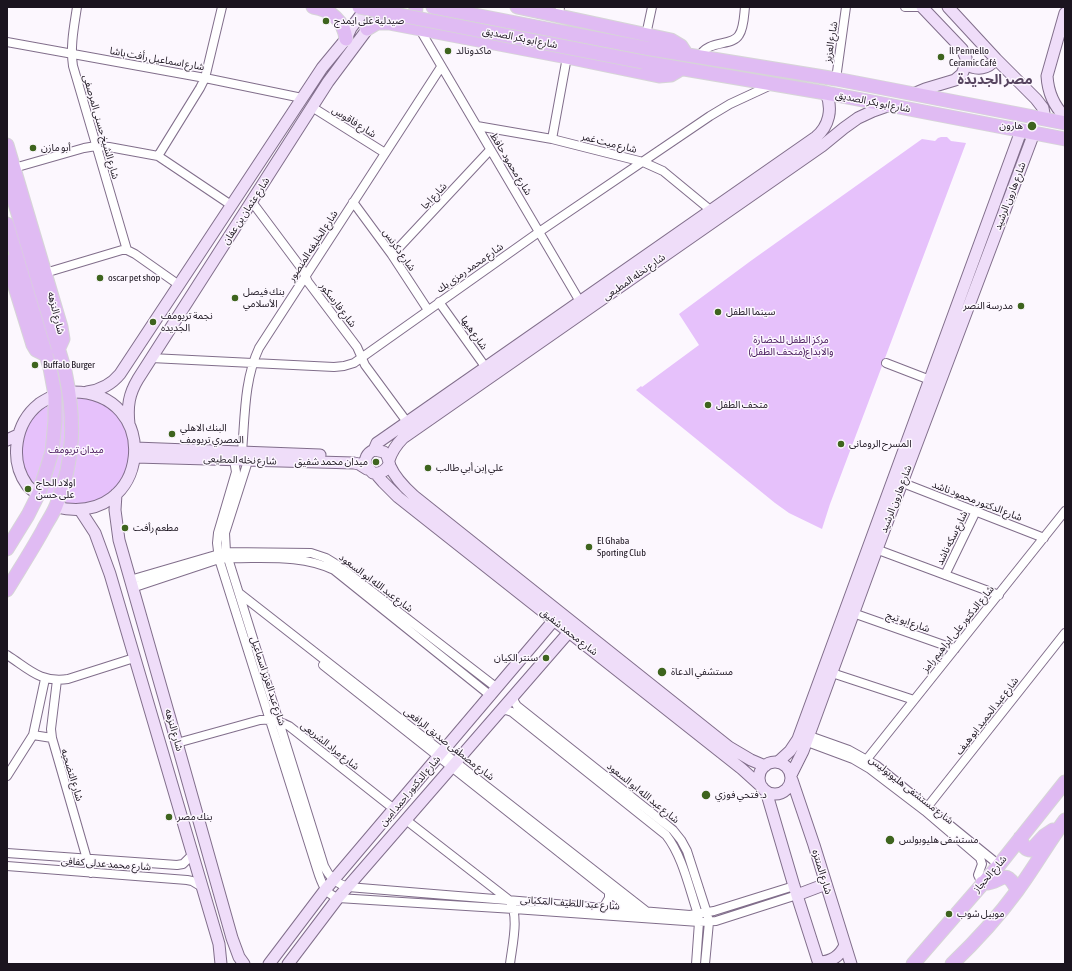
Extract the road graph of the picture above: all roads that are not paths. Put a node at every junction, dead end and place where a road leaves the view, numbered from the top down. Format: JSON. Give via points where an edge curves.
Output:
{"nodes":[{"id":1,"x":77,"y":7,"type":"edge"},
{"id":2,"x":222,"y":7,"type":"edge"},
{"id":3,"x":359,"y":7,"type":"edge"},
{"id":4,"x":367,"y":7,"type":"edge"},
{"id":5,"x":385,"y":7,"type":"edge"},
{"id":6,"x":416,"y":7,"type":"edge"},
{"id":7,"x":433,"y":7,"type":"edge"},
{"id":8,"x":517,"y":7,"type":"edge"},
{"id":9,"x":652,"y":7,"type":"edge"},
{"id":10,"x":746,"y":7,"type":"edge"},
{"id":11,"x":846,"y":7,"type":"edge"},
{"id":12,"x":905,"y":7,"type":"edge"},
{"id":13,"x":918,"y":7,"type":"edge"},
{"id":14,"x":922,"y":7,"type":"edge"},
{"id":15,"x":323,"y":8,"type":"edge"},
{"id":16,"x":954,"y":9,"type":"edge"},
{"id":17,"x":560,"y":11,"type":"edge"},
{"id":18,"x":1065,"y":13,"type":"edge"},
{"id":19,"x":419,"y":28,"type":"junction"},
{"id":20,"x":367,"y":29,"type":"junction"},
{"id":21,"x":1061,"y":38,"type":"edge"},
{"id":22,"x":346,"y":40,"type":"junction"},
{"id":23,"x":7,"y":42,"type":"edge"},
{"id":24,"x":646,"y":42,"type":"junction"},
{"id":25,"x":71,"y":53,"type":"junction"},
{"id":26,"x":567,"y":56,"type":"junction"},
{"id":27,"x":693,"y":56,"type":"junction"},
{"id":28,"x":996,"y":59,"type":"junction"},
{"id":29,"x":966,"y":64,"type":"junction"},
{"id":30,"x":441,"y":66,"type":"junction"},
{"id":31,"x":681,"y":69,"type":"junction"},
{"id":32,"x":205,"y":78,"type":"junction"},
{"id":33,"x":836,"y":79,"type":"junction"},
{"id":34,"x":772,"y":84,"type":"junction"},
{"id":35,"x":826,"y":93,"type":"junction"},
{"id":36,"x":913,"y":94,"type":"junction"},
{"id":37,"x":302,"y":98,"type":"junction"},
{"id":38,"x":890,"y":106,"type":"junction"},
{"id":39,"x":312,"y":107,"type":"junction"},
{"id":40,"x":1065,"y":117,"type":"edge"},
{"id":41,"x":1045,"y":119,"type":"junction"},
{"id":42,"x":1065,"y":123,"type":"edge"},
{"id":43,"x":477,"y":126,"type":"junction"},
{"id":44,"x":1028,"y":132,"type":"junction"},
{"id":45,"x":552,"y":139,"type":"junction"},
{"id":46,"x":1065,"y":139,"type":"edge"},
{"id":47,"x":7,"y":145,"type":"edge"},
{"id":48,"x":96,"y":146,"type":"junction"},
{"id":49,"x":490,"y":150,"type":"junction"},
{"id":50,"x":385,"y":153,"type":"junction"},
{"id":51,"x":158,"y":156,"type":"junction"},
{"id":52,"x":643,"y":162,"type":"junction"},
{"id":53,"x":10,"y":172,"type":"edge"},
{"id":54,"x":252,"y":202,"type":"junction"},
{"id":55,"x":353,"y":202,"type":"junction"},
{"id":56,"x":232,"y":205,"type":"junction"},
{"id":57,"x":715,"y":213,"type":"junction"},
{"id":58,"x":7,"y":224,"type":"edge"},
{"id":59,"x":539,"y":232,"type":"junction"},
{"id":60,"x":127,"y":250,"type":"junction"},
{"id":61,"x":392,"y":255,"type":"junction"},
{"id":62,"x":7,"y":261,"type":"edge"},
{"id":63,"x":45,"y":273,"type":"junction"},
{"id":64,"x":306,"y":276,"type":"junction"},
{"id":65,"x":179,"y":285,"type":"junction"},
{"id":66,"x":12,"y":293,"type":"edge"},
{"id":67,"x":439,"y":302,"type":"junction"},
{"id":68,"x":583,"y":306,"type":"junction"},
{"id":69,"x":428,"y":310,"type":"junction"},
{"id":70,"x":52,"y":353,"type":"junction"},
{"id":71,"x":362,"y":358,"type":"junction"},
{"id":72,"x":149,"y":361,"type":"junction"},
{"id":73,"x":886,"y":363,"type":"dead end"},
{"id":74,"x":252,"y":364,"type":"junction"},
{"id":75,"x":488,"y":371,"type":"junction"},
{"id":76,"x":120,"y":374,"type":"junction"},
{"id":77,"x":935,"y":382,"type":"junction"},
{"id":78,"x":70,"y":392,"type":"junction"},
{"id":79,"x":88,"y":392,"type":"junction"},
{"id":80,"x":55,"y":395,"type":"junction"},
{"id":81,"x":407,"y":422,"type":"junction"},
{"id":82,"x":129,"y":424,"type":"junction"},
{"id":83,"x":18,"y":436,"type":"junction"},
{"id":84,"x":7,"y":440,"type":"edge"},
{"id":85,"x":371,"y":452,"type":"junction"},
{"id":86,"x":135,"y":453,"type":"junction"},
{"id":87,"x":7,"y":456,"type":"edge"},
{"id":88,"x":245,"y":456,"type":"junction"},
{"id":89,"x":234,"y":460,"type":"junction"},
{"id":90,"x":355,"y":460,"type":"junction"},
{"id":91,"x":17,"y":462,"type":"junction"},
{"id":92,"x":389,"y":462,"type":"junction"},
{"id":93,"x":372,"y":472,"type":"junction"},
{"id":94,"x":395,"y":476,"type":"junction"},
{"id":95,"x":903,"y":483,"type":"junction"},
{"id":96,"x":385,"y":485,"type":"junction"},
{"id":97,"x":116,"y":494,"type":"junction"},
{"id":98,"x":38,"y":495,"type":"junction"},
{"id":99,"x":56,"y":506,"type":"junction"},
{"id":100,"x":80,"y":510,"type":"junction"},
{"id":101,"x":976,"y":511,"type":"junction"},
{"id":102,"x":1065,"y":511,"type":"edge"},
{"id":103,"x":1044,"y":538,"type":"junction"},
{"id":104,"x":872,"y":547,"type":"junction"},
{"id":105,"x":7,"y":549,"type":"edge"},
{"id":106,"x":222,"y":556,"type":"junction"},
{"id":107,"x":945,"y":575,"type":"junction"},
{"id":108,"x":131,"y":584,"type":"junction"},
{"id":109,"x":7,"y":590,"type":"edge"},
{"id":110,"x":998,"y":595,"type":"junction"},
{"id":111,"x":241,"y":598,"type":"junction"},
{"id":112,"x":854,"y":613,"type":"junction"},
{"id":113,"x":554,"y":620,"type":"junction"},
{"id":114,"x":569,"y":632,"type":"junction"},
{"id":115,"x":1065,"y":633,"type":"edge"},
{"id":116,"x":956,"y":649,"type":"junction"},
{"id":117,"x":7,"y":655,"type":"edge"},
{"id":118,"x":134,"y":658,"type":"junction"},
{"id":119,"x":832,"y":673,"type":"junction"},
{"id":120,"x":45,"y":679,"type":"junction"},
{"id":121,"x":57,"y":680,"type":"junction"},
{"id":122,"x":494,"y":692,"type":"junction"},
{"id":123,"x":514,"y":695,"type":"junction"},
{"id":124,"x":914,"y":700,"type":"junction"},
{"id":125,"x":500,"y":712,"type":"junction"},
{"id":126,"x":269,"y":719,"type":"junction"},
{"id":127,"x":279,"y":721,"type":"junction"},
{"id":128,"x":33,"y":735,"type":"junction"},
{"id":129,"x":803,"y":737,"type":"junction"},
{"id":130,"x":52,"y":738,"type":"junction"},
{"id":131,"x":178,"y":743,"type":"junction"},
{"id":132,"x":440,"y":754,"type":"junction"},
{"id":133,"x":867,"y":759,"type":"junction"},
{"id":134,"x":778,"y":762,"type":"junction"},
{"id":135,"x":454,"y":765,"type":"junction"},
{"id":136,"x":765,"y":766,"type":"junction"},
{"id":137,"x":7,"y":776,"type":"edge"},
{"id":138,"x":792,"y":778,"type":"junction"},
{"id":139,"x":1065,"y":782,"type":"edge"},
{"id":140,"x":764,"y":789,"type":"junction"},
{"id":141,"x":394,"y":809,"type":"junction"},
{"id":142,"x":926,"y":809,"type":"junction"},
{"id":143,"x":406,"y":820,"type":"junction"},
{"id":144,"x":1062,"y":825,"type":"edge"},
{"id":145,"x":1020,"y":838,"type":"junction"},
{"id":146,"x":7,"y":852,"type":"edge"},
{"id":147,"x":192,"y":855,"type":"junction"},
{"id":148,"x":87,"y":858,"type":"junction"},
{"id":149,"x":999,"y":865,"type":"junction"},
{"id":150,"x":7,"y":866,"type":"edge"},
{"id":151,"x":91,"y":873,"type":"junction"},
{"id":152,"x":334,"y":880,"type":"junction"},
{"id":153,"x":982,"y":883,"type":"junction"},
{"id":154,"x":826,"y":884,"type":"junction"},
{"id":155,"x":348,"y":886,"type":"junction"},
{"id":156,"x":202,"y":887,"type":"junction"},
{"id":157,"x":326,"y":890,"type":"junction"},
{"id":158,"x":795,"y":890,"type":"junction"},
{"id":159,"x":1017,"y":890,"type":"junction"},
{"id":160,"x":609,"y":891,"type":"junction"},
{"id":161,"x":338,"y":898,"type":"junction"},
{"id":162,"x":509,"y":900,"type":"junction"},
{"id":163,"x":603,"y":908,"type":"junction"},
{"id":164,"x":514,"y":909,"type":"junction"},
{"id":165,"x":646,"y":911,"type":"junction"},
{"id":166,"x":708,"y":913,"type":"junction"},
{"id":167,"x":632,"y":914,"type":"junction"},
{"id":168,"x":698,"y":918,"type":"junction"},
{"id":169,"x":709,"y":922,"type":"junction"},
{"id":170,"x":845,"y":945,"type":"junction"},
{"id":171,"x":242,"y":963,"type":"edge"},
{"id":172,"x":819,"y":963,"type":"edge"},
{"id":173,"x":222,"y":964,"type":"edge"},
{"id":174,"x":269,"y":964,"type":"edge"},
{"id":175,"x":288,"y":964,"type":"edge"},
{"id":176,"x":510,"y":964,"type":"edge"},
{"id":177,"x":696,"y":964,"type":"edge"},
{"id":178,"x":705,"y":964,"type":"edge"},
{"id":179,"x":851,"y":964,"type":"edge"},
{"id":180,"x":913,"y":964,"type":"edge"},
{"id":181,"x":952,"y":964,"type":"edge"}],
"edges":[{"from":1,"to":25,"type":"street","name":"شارع الشيخ حسنى المرصفى"},
{"from":2,"to":32,"type":"street"},
{"from":3,"to":31,"type":"main road","name":"شارع ابو بكر الصديق","bridge":true},
{"from":4,"to":22,"type":"street","name":"شارع عثمان بن عفان","via":[[351,28]]},
{"from":5,"to":20,"type":"street","name":"شارع عثمان بن عفان"},
{"from":6,"to":19,"type":"main road","via":[[415,18]]},
{"from":7,"to":24,"type":"main road","name":"شارع ابو بكر الصديق"},
{"from":8,"to":17,"type":"main road","name":"شارع ابو بكر الصديق"},
{"from":9,"to":24,"type":"street"},
{"from":10,"to":27,"type":"street","via":[[738,36]]},
{"from":11,"to":33,"type":"street","name":"شارع العزيز"},
{"from":12,"to":13,"type":"street"},
{"from":14,"to":29,"type":"street","via":[[962,49]]},
{"from":15,"to":22,"type":"main road","via":[[341,23]]},
{"from":16,"to":28,"type":"street"},
{"from":17,"to":24,"type":"main road","name":"شارع ابو بكر الصديق"},
{"from":18,"to":21,"type":"street"},
{"from":19,"to":20,"type":"main road","name":"شارع ابو بكر الصديق","via":[[381,22]]},
{"from":19,"to":26,"type":"main road","name":"شارع ابو بكر الصديق"},
{"from":19,"to":30,"type":"street","name":"شارع محمود حافظ"},
{"from":20,"to":39,"type":"street","name":"شارع عثمان بن عفان"},
{"from":21,"to":40,"type":"street","via":[[1048,71],[1048,82],[1051,97]]},
{"from":22,"to":37,"type":"street","name":"شارع عثمان بن عفان","via":[[322,68]]},
{"from":23,"to":25,"type":"street","name":"شارع اسماعيل رأفت باشا"},
{"from":24,"to":27,"type":"main road","name":"شارع ابو بكر الصديق","via":[[676,42]]},
{"from":25,"to":32,"type":"street","name":"شارع اسماعيل رأفت باشا"},
{"from":25,"to":48,"type":"street","name":"شارع الشيخ حسنى المرصفى"},
{"from":26,"to":31,"type":"main road","name":"شارع ابو بكر الصديق","via":[[659,76],[671,75]]},
{"from":26,"to":45,"type":"street"},
{"from":27,"to":33,"type":"main road","name":"شارع ابو بكر الصديق"},
{"from":28,"to":29,"type":"street","via":[[984,68]]},
{"from":28,"to":41,"type":"street","via":[[1036,99]]},
{"from":29,"to":36,"type":"street","via":[[962,74],[955,80]]},
{"from":30,"to":43,"type":"street","name":"شارع محمود حافظ"},
{"from":30,"to":50,"type":"street","name":"شارع الخليفه المنصور"},
{"from":31,"to":34,"type":"main road","name":"شارع ابو بكر الصديق"},
{"from":32,"to":37,"type":"street","name":"شارع اسماعيل رأفت باشا"},
{"from":32,"to":51,"type":"street"},
{"from":33,"to":36,"type":"main road","name":"شارع ابو بكر الصديق"},
{"from":34,"to":35,"type":"main road","name":"شارع ابو بكر الصديق"},
{"from":34,"to":52,"type":"street","name":"شارع محمد رمزى بك","via":[[730,104]]},
{"from":35,"to":38,"type":"main road","name":"شارع ابو بكر الصديق"},
{"from":35,"to":57,"type":"street","name":"شارع نخله المطيعى","via":[[830,111],[822,132]]},
{"from":36,"to":41,"type":"main road","name":"شارع ابو بكر الصديق"},
{"from":37,"to":56,"type":"street","name":"شارع عثمان بن عفان"},
{"from":38,"to":44,"type":"main road","name":"شارع ابو بكر الصديق"},
{"from":38,"to":57,"type":"street","name":"شارع نخله المطيعى","via":[[866,114],[851,123],[826,143]]},
{"from":39,"to":50,"type":"street","name":"شارع فاقوس"},
{"from":39,"to":54,"type":"street","name":"شارع عثمان بن عفان"},
{"from":41,"to":42,"type":"main road","name":"شارع ابو بكر الصديق"},
{"from":43,"to":45,"type":"street","name":"شارع ميت غمر"},
{"from":43,"to":49,"type":"street","name":"شارع محمود حافظ"},
{"from":44,"to":46,"type":"main road","name":"شارع ابو بكر الصديق"},
{"from":44,"to":77,"type":"street","name":"شارع هارون الرشيد"},
{"from":45,"to":52,"type":"street","name":"شارع ميت غمر"},
{"from":47,"to":53,"type":"main road","name":"شارع النزهه"},
{"from":48,"to":51,"type":"street"},
{"from":48,"to":53,"type":"street"},
{"from":48,"to":60,"type":"street","name":"شارع الشيخ حسنى المرصفى"},
{"from":49,"to":59,"type":"street","name":"شارع محمود حافظ"},
{"from":49,"to":61,"type":"street","name":"شارع اجا"},
{"from":50,"to":55,"type":"street","name":"شارع الخليفه المنصور"},
{"from":51,"to":56,"type":"street"},
{"from":52,"to":57,"type":"street","name":"شارع ميت غمر","via":[[663,171]]},
{"from":52,"to":59,"type":"street","name":"شارع محمد رمزى بك"},
{"from":53,"to":63,"type":"main road","name":"شارع النزهه"},
{"from":53,"to":70,"type":"main road"},
{"from":54,"to":64,"type":"street","name":"شارع فارسكور"},
{"from":54,"to":72,"type":"street","name":"شارع عثمان بن عفان"},
{"from":55,"to":61,"type":"street","name":"شارع دكرنس"},
{"from":55,"to":64,"type":"street","name":"شارع الخليفه المنصور"},
{"from":56,"to":65,"type":"street","name":"شارع عثمان بن عفان"},
{"from":57,"to":68,"type":"street","name":"شارع نخله المطيعى"},
{"from":58,"to":70,"type":"main road","name":"شارع النزهه","via":[[38,327]]},
{"from":59,"to":67,"type":"street","name":"شارع محمد رمزى بك"},
{"from":59,"to":68,"type":"street","name":"شارع محمود حافظ"},
{"from":60,"to":63,"type":"street"},
{"from":60,"to":65,"type":"street"},
{"from":61,"to":69,"type":"street","name":"شارع دكرنس"},
{"from":62,"to":66,"type":"main road","name":"شارع النزهه"},
{"from":63,"to":70,"type":"main road","name":"شارع النزهه","via":[[63,333],[61,345]]},
{"from":64,"to":71,"type":"street","name":"شارع فارسكور","via":[[357,347]]},
{"from":64,"to":74,"type":"street","name":"شارع الخليفه المنصور","via":[[259,348]]},
{"from":65,"to":76,"type":"street","name":"شارع عثمان بن عفان"},
{"from":66,"to":70,"type":"main road","name":"شارع النزهه","via":[[36,350]]},
{"from":67,"to":69,"type":"street","name":"شارع محمد رمزى بك"},
{"from":67,"to":75,"type":"street","name":"شارع هيها"},
{"from":68,"to":75,"type":"street","name":"شارع نخله المطيعى"},
{"from":69,"to":71,"type":"street","name":"شارع محمد رمزى بك"},
{"from":70,"to":78,"type":"main road","name":"شارع النزهه","via":[[65,370]]},
{"from":70,"to":80,"type":"main road","name":"شارع النزهه"},
{"from":71,"to":74,"type":"street","name":"شارع محمد رمزى بك","via":[[354,363],[334,367]]},
{"from":71,"to":81,"type":"street","name":"شارع فارسكور"},
{"from":72,"to":74,"type":"street","name":"شارع محمد رمزى بك"},
{"from":72,"to":76,"type":"street","via":[[141,365],[128,380],[123,379]]},
{"from":72,"to":82,"type":"street","name":"شارع عثمان بن عفان","via":[[128,400]]},
{"from":73,"to":77,"type":"street"},
{"from":74,"to":88,"type":"street","name":"شارع الخليفه المنصور","via":[[248,379]]},
{"from":75,"to":81,"type":"street","name":"شارع نخله المطيعى"},
{"from":75,"to":92,"type":"street","name":"شارع نخله المطيعى","via":[[403,438],[394,448]]},
{"from":76,"to":79,"type":"street","name":"شارع عثمان بن عفان","via":[[106,387]]},
{"from":77,"to":95,"type":"street","name":"شارع هارون الرشيد"},
{"from":77,"to":104,"type":"street","name":"شارع هارون الرشيد"},
{"from":78,"to":79,"type":"street"},
{"from":78,"to":99,"type":"main road","name":"شارع النزهه","via":[[71,453]]},
{"from":79,"to":82,"type":"street","via":[[112,403]]},
{"from":80,"to":83,"type":"street","via":[[38,404],[26,418]]},
{"from":80,"to":98,"type":"main road","name":"شارع النزهه","via":[[52,452]]},
{"from":81,"to":85,"type":"street","name":"شارع نخله المطيعى","via":[[380,441]]},
{"from":82,"to":86,"type":"street"},
{"from":83,"to":84,"type":"street"},
{"from":83,"to":91,"type":"street"},
{"from":85,"to":90,"type":"street","name":"شارع نخله المطيعى"},
{"from":85,"to":92,"type":"street","via":[[377,449],[384,452]]},
{"from":85,"to":93,"type":"street","via":[[365,459],[366,466]]},
{"from":86,"to":88,"type":"street","name":"شارع نخله المطيعى"},
{"from":86,"to":89,"type":"street","name":"شارع نخله المطيعى"},
{"from":86,"to":97,"type":"street","via":[[128,478]]},
{"from":87,"to":91,"type":"street"},
{"from":88,"to":89,"type":"street","name":"شارع نخله المطيعى"},
{"from":88,"to":90,"type":"street","name":"شارع نخله المطيعى"},
{"from":88,"to":106,"type":"street","name":"شارع عبد العزيز اسماعيل","via":[[225,533]]},
{"from":89,"to":106,"type":"street","name":"شارع عبد العزيز اسماعيل","via":[[236,472],[218,532]]},
{"from":90,"to":93,"type":"street","name":"شارع نخله المطيعى"},
{"from":91,"to":98,"type":"street","via":[[28,486]]},
{"from":92,"to":93,"type":"street","via":[[383,472]]},
{"from":92,"to":94,"type":"street","name":"شارع محمد شفيق"},
{"from":93,"to":96,"type":"street","name":"شارع محمد شفيق"},
{"from":94,"to":96,"type":"street","via":[[388,478]]},
{"from":94,"to":136,"type":"street","name":"شارع محمد شفيق","via":[[410,492],[729,747]]},
{"from":95,"to":101,"type":"street","name":"شارع الدكتور محمود ناشد"},
{"from":95,"to":104,"type":"street","name":"شارع هارون الرشيد"},
{"from":96,"to":113,"type":"street","name":"شارع محمد شفيق"},
{"from":97,"to":100,"type":"street","via":[[105,502]]},
{"from":97,"to":108,"type":"street","name":"شارع النزهه","via":[[116,525]]},
{"from":98,"to":105,"type":"main road"},
{"from":99,"to":100,"type":"street"},
{"from":99,"to":109,"type":"main road"},
{"from":100,"to":118,"type":"street","name":"شارع النزهه","via":[[100,546]]},
{"from":101,"to":103,"type":"street","name":"شارع الدكتور محمود ناشد"},
{"from":101,"to":107,"type":"street","name":"شارع سكه ناشد"},
{"from":102,"to":103,"type":"street","name":"شارع الدكتور على ابراهيم رامز"},
{"from":103,"to":110,"type":"street","name":"شارع الدكتور على ابراهيم رامز"},
{"from":104,"to":107,"type":"street"},
{"from":104,"to":112,"type":"street","name":"شارع هارون الرشيد"},
{"from":104,"to":129,"type":"street","name":"شارع هارون الرشيد"},
{"from":106,"to":108,"type":"street","name":"شارع عبد الله ابو السعود"},
{"from":106,"to":111,"type":"street","name":"شارع عبد العزيز اسماعيل"},
{"from":106,"to":122,"type":"street","name":"شارع عبد الله ابو السعود","via":[[296,552],[326,558]]},
{"from":106,"to":126,"type":"street","name":"شارع عبد العزيز اسماعيل"},
{"from":107,"to":110,"type":"street"},
{"from":108,"to":131,"type":"street","name":"شارع النزهه"},
{"from":110,"to":116,"type":"street","name":"شارع الدكتور على ابراهيم رامز"},
{"from":111,"to":127,"type":"street","name":"شارع عبد العزيز اسماعيل"},
{"from":111,"to":132,"type":"street","name":"شارع مصطفى صديق الرافعى"},
{"from":112,"to":116,"type":"street","name":"شارع ابو تيج"},
{"from":112,"to":119,"type":"street","name":"شارع هارون الرشيد"},
{"from":113,"to":114,"type":"street","name":"شارع محمد شفيق"},
{"from":113,"to":122,"type":"street","name":"شارع الدكتور احمد امين"},
{"from":114,"to":123,"type":"street","name":"شارع الدكتور احمد امين"},
{"from":114,"to":140,"type":"street","name":"شارع محمد شفيق"},
{"from":115,"to":142,"type":"street","name":"شارع عبد الحميد ابو هيف"},
{"from":116,"to":124,"type":"street","name":"شارع الدكتور على ابراهيم رامز"},
{"from":117,"to":120,"type":"street"},
{"from":118,"to":121,"type":"street","via":[[68,679]]},
{"from":118,"to":147,"type":"street","name":"شارع النزهه"},
{"from":119,"to":124,"type":"street"},
{"from":119,"to":129,"type":"street","name":"شارع هارون الرشيد"},
{"from":120,"to":121,"type":"street"},
{"from":120,"to":128,"type":"street"},
{"from":121,"to":130,"type":"street","name":"شارع التضحيه"},
{"from":122,"to":132,"type":"street","name":"شارع الدكتور احمد امين"},
{"from":123,"to":125,"type":"street","name":"شارع الدكتور احمد امين"},
{"from":123,"to":166,"type":"street","name":"شارع عبد الله ابو السعود","via":[[517,706],[673,830],[687,851]]},
{"from":124,"to":133,"type":"street","name":"شارع الدكتور على ابراهيم رامز"},
{"from":125,"to":135,"type":"street","name":"شارع الدكتور احمد امين"},
{"from":125,"to":168,"type":"street","name":"شارع عبد الله ابو السعود","via":[[512,712],[666,835],[678,855]]},
{"from":126,"to":127,"type":"street","name":"شارع مراد الشريعى"},
{"from":126,"to":131,"type":"street","name":"شارع مراد الشريعى"},
{"from":126,"to":157,"type":"street","name":"شارع عبد العزيز اسماعيل"},
{"from":127,"to":141,"type":"street","name":"شارع مراد الشريعى","via":[[289,726]]},
{"from":127,"to":152,"type":"street","name":"شارع عبد العزيز اسماعيل","via":[[324,866]]},
{"from":128,"to":130,"type":"street"},
{"from":128,"to":137,"type":"street"},
{"from":129,"to":133,"type":"street","name":"شارع مستشفى هليوبوليس","via":[[849,750]]},
{"from":129,"to":134,"type":"street","name":"شارع هارون الرشيد"},
{"from":129,"to":138,"type":"street","name":"شارع هارون الرشيد"},
{"from":129,"to":142,"type":"street","name":"شارع مستشفى هليوبوليس","via":[[862,764]]},
{"from":130,"to":148,"type":"street","name":"شارع التضحيه"},
{"from":131,"to":171,"type":"street","name":"شارع النزهه","via":[[232,938]]},
{"from":132,"to":135,"type":"street","name":"شارع مصطفى صديق الرافعى"},
{"from":132,"to":141,"type":"street","name":"شارع الدكتور احمد امين"},
{"from":133,"to":142,"type":"street","name":"شارع مستشفى هليوبوليس"},
{"from":134,"to":136,"type":"street"},
{"from":134,"to":138,"type":"street","via":[[787,766]]},
{"from":135,"to":143,"type":"street","name":"شارع الدكتور احمد امين"},
{"from":135,"to":160,"type":"street","name":"شارع مصطفى صديق الرافعى"},
{"from":135,"to":165,"type":"street","name":"شارع مصطفى صديق الرافعى"},
{"from":136,"to":140,"type":"street","via":[[759,776]]},
{"from":138,"to":140,"type":"street","via":[[789,787],[783,792],[776,794]]},
{"from":138,"to":154,"type":"street","name":"شارع المنتزه"},
{"from":139,"to":145,"type":"main road","name":"شارع الحجاز"},
{"from":140,"to":158,"type":"street"},
{"from":141,"to":152,"type":"street","name":"شارع الدكتور احمد امين"},
{"from":142,"to":149,"type":"street","name":"شارع مستشفى هليوبوليس"},
{"from":142,"to":153,"type":"street","name":"شارع مستشفى هليوبوليس","via":[[980,858],[982,864],[978,875]]},
{"from":143,"to":155,"type":"street","name":"شارع الدكتور احمد امين"},
{"from":143,"to":162,"type":"street"},
{"from":144,"to":145,"type":"main road","via":[[1048,833],[1031,850],[1024,848]]},
{"from":144,"to":159,"type":"main road"},
{"from":145,"to":149,"type":"main road","name":"شارع الحجاز"},
{"from":146,"to":148,"type":"street","name":"شارع محمد عدلى كفافى"},
{"from":147,"to":148,"type":"street","name":"شارع محمد عدلى كفافى","via":[[183,864],[177,865]]},
{"from":147,"to":156,"type":"street","name":"شارع النزهه"},
{"from":148,"to":151,"type":"street","name":"شارع التضحيه"},
{"from":149,"to":153,"type":"main road","name":"شارع الحجاز"},
{"from":150,"to":151,"type":"street","name":"شارع محمد عدلى كفافى"},
{"from":151,"to":156,"type":"street","name":"شارع محمد عدلى كفافى","via":[[187,880]]},
{"from":152,"to":155,"type":"street"},
{"from":152,"to":157,"type":"street","name":"شارع الدكتور احمد امين"},
{"from":153,"to":159,"type":"main road","via":[[1007,877],[1012,880]]},
{"from":153,"to":180,"type":"main road","name":"شارع الحجاز"},
{"from":154,"to":158,"type":"street"},
{"from":154,"to":170,"type":"street","name":"شارع المنتزه"},
{"from":155,"to":161,"type":"street","name":"شارع الدكتور احمد امين"},
{"from":155,"to":162,"type":"street","name":"شارع عبد اللطيف المكباتى"},
{"from":156,"to":173,"type":"street","name":"شارع النزهه"},
{"from":157,"to":161,"type":"street"},
{"from":157,"to":174,"type":"street","name":"شارع الدكتور احمد امين"},
{"from":158,"to":166,"type":"street","name":"شارع عبد اللطيف المكباتى"},
{"from":158,"to":169,"type":"street","name":"شارع عبد اللطيف المكباتى"},
{"from":158,"to":172,"type":"street"},
{"from":159,"to":181,"type":"main road","via":[[984,931]]},
{"from":160,"to":163,"type":"street","via":[[609,898]]},
{"from":160,"to":167,"type":"street","name":"شارع مصطفى صديق الرافعى"},
{"from":161,"to":164,"type":"street","name":"شارع عبد اللطيف المكباتى"},
{"from":161,"to":175,"type":"street","name":"شارع الدكتور احمد امين"},
{"from":162,"to":163,"type":"street","name":"شارع عبد اللطيف المكباتى"},
{"from":162,"to":164,"type":"street"},
{"from":163,"to":167,"type":"street","name":"شارع عبد اللطيف المكباتى"},
{"from":164,"to":167,"type":"street","name":"شارع عبد اللطيف المكباتى"},
{"from":164,"to":176,"type":"street"},
{"from":165,"to":167,"type":"street","name":"شارع عبد اللطيف المكباتى"},
{"from":165,"to":168,"type":"street","name":"شارع عبد اللطيف المكباتى"},
{"from":166,"to":168,"type":"street","name":"شارع عبد اللطيف المكباتى"},
{"from":166,"to":169,"type":"street","name":"شارع عبد الله ابو السعود"},
{"from":167,"to":168,"type":"street","name":"شارع عبد اللطيف المكباتى"},
{"from":168,"to":169,"type":"street","name":"شارع عبد اللطيف المكباتى"},
{"from":168,"to":177,"type":"street","name":"شارع عبد الله ابو السعود"},
{"from":169,"to":178,"type":"street","name":"شارع عبد الله ابو السعود"},
{"from":170,"to":172,"type":"street","via":[[835,958]]},
{"from":170,"to":179,"type":"street","name":"شارع المنتزه"}]}
